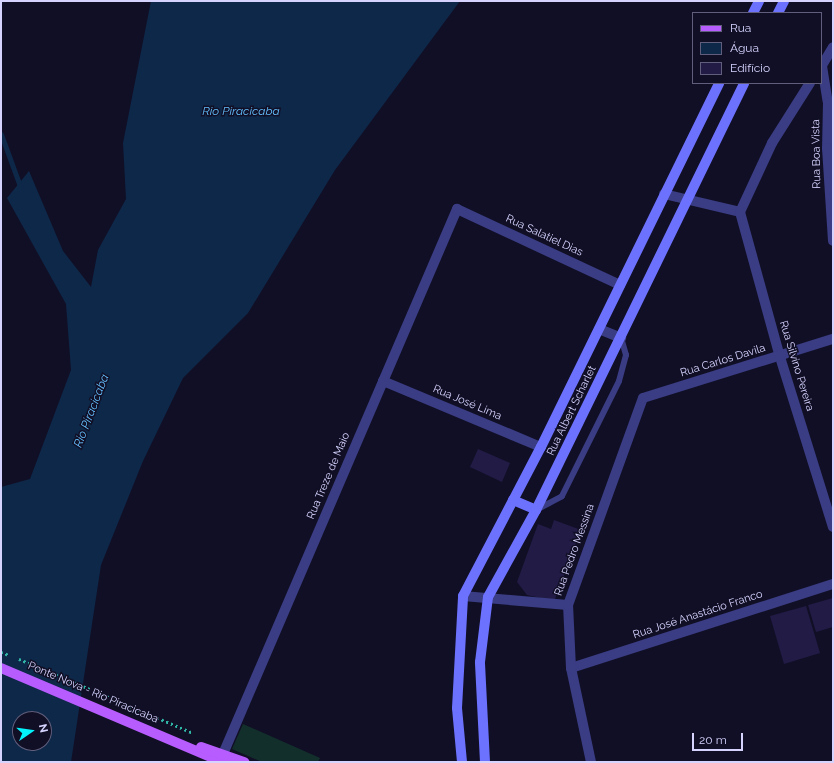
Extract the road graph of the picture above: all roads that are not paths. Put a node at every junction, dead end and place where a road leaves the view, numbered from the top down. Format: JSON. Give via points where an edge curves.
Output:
{"nodes":[{"id":1,"x":759,"y":1,"type":"edge"},
{"id":2,"x":784,"y":1,"type":"edge"},
{"id":3,"x":754,"y":12,"type":"edge"},
{"id":4,"x":778,"y":12,"type":"edge"},
{"id":5,"x":833,"y":47,"type":"edge"},
{"id":6,"x":822,"y":64,"type":"edge"},
{"id":7,"x":822,"y":71,"type":"edge"},
{"id":8,"x":719,"y":84,"type":"edge"},
{"id":9,"x":744,"y":84,"type":"edge"},
{"id":10,"x":809,"y":84,"type":"edge"},
{"id":11,"x":664,"y":194,"type":"junction"},
{"id":12,"x":688,"y":201,"type":"junction"},
{"id":13,"x":457,"y":209,"type":"joint"},
{"id":14,"x":740,"y":212,"type":"junction"},
{"id":15,"x":833,"y":241,"type":"edge"},
{"id":16,"x":620,"y":285,"type":"junction"},
{"id":17,"x":599,"y":329,"type":"junction"},
{"id":18,"x":621,"y":338,"type":"junction"},
{"id":19,"x":833,"y":339,"type":"edge"},
{"id":20,"x":780,"y":357,"type":"junction"},
{"id":21,"x":383,"y":381,"type":"junction"},
{"id":22,"x":643,"y":398,"type":"joint"},
{"id":23,"x":541,"y":447,"type":"junction"},
{"id":24,"x":513,"y":500,"type":"junction"},
{"id":25,"x":536,"y":510,"type":"junction"},
{"id":26,"x":833,"y":527,"type":"edge"},
{"id":27,"x":833,"y":584,"type":"edge"},
{"id":28,"x":463,"y":596,"type":"junction"},
{"id":29,"x":488,"y":597,"type":"junction"},
{"id":30,"x":568,"y":605,"type":"junction"},
{"id":31,"x":1,"y":668,"type":"edge"},
{"id":32,"x":571,"y":668,"type":"junction"},
{"id":33,"x":222,"y":759,"type":"edge"},
{"id":34,"x":244,"y":762,"type":"edge"},
{"id":35,"x":462,"y":762,"type":"edge"},
{"id":36,"x":485,"y":762,"type":"edge"},
{"id":37,"x":591,"y":762,"type":"edge"}],
"edges":[{"from":1,"to":3,"type":"main road"},
{"from":2,"to":4,"type":"main road"},
{"from":5,"to":6,"type":"street"},
{"from":7,"to":15,"type":"street","name":"Rua Boa Vista","via":[[828,102],[826,148]]},
{"from":8,"to":11,"type":"main road","name":"Rua Albert Scharlet"},
{"from":9,"to":12,"type":"main road","name":"Rua Albert Scharlet"},
{"from":10,"to":14,"type":"street","via":[[772,143]]},
{"from":11,"to":12,"type":"street"},
{"from":11,"to":16,"type":"main road","name":"Rua Albert Scharlet"},
{"from":12,"to":14,"type":"street"},
{"from":12,"to":18,"type":"main road","name":"Rua Albert Scharlet"},
{"from":13,"to":16,"type":"street","name":"Rua Salatiel Dias"},
{"from":13,"to":21,"type":"street","name":"Rua Treze de Maio"},
{"from":14,"to":20,"type":"street","name":"Rua Silvino Pereira"},
{"from":16,"to":17,"type":"main road","name":"Rua Albert Scharlet"},
{"from":17,"to":18,"type":"street"},
{"from":17,"to":23,"type":"main road","name":"Rua Albert Scharlet"},
{"from":18,"to":25,"type":"main road","name":"Rua Albert Scharlet"},
{"from":18,"to":25,"type":"lane","via":[[626,355],[619,381],[562,496]]},
{"from":19,"to":20,"type":"street","name":"Rua Carlos Davila"},
{"from":20,"to":22,"type":"street","name":"Rua Carlos Davila"},
{"from":20,"to":26,"type":"street","name":"Rua Silvino Pereira"},
{"from":21,"to":23,"type":"street","name":"Rua José Lima"},
{"from":21,"to":33,"type":"street","name":"Rua Treze de Maio"},
{"from":22,"to":30,"type":"street","name":"Rua Pedro Messina"},
{"from":23,"to":24,"type":"main road","name":"Rua Albert Scharlet"},
{"from":24,"to":25,"type":"main road"},
{"from":24,"to":28,"type":"main road","name":"Rua Albert Scharlet"},
{"from":25,"to":29,"type":"main road","name":"Rua Albert Scharlet"},
{"from":27,"to":32,"type":"street","name":"Rua José Anastácio Franco"},
{"from":28,"to":29,"type":"street"},
{"from":28,"to":35,"type":"main road","name":"Rua Albert Scharlet","via":[[458,708]]},
{"from":29,"to":30,"type":"street"},
{"from":29,"to":36,"type":"main road","name":"Rua Albert Scharlet","via":[[480,662]]},
{"from":30,"to":32,"type":"street","name":"Rua Pedro Messina"},
{"from":31,"to":33,"type":"main road","name":"Ponte Nova - Rio Piracicaba"},
{"from":32,"to":37,"type":"street","name":"Rua Pedro Messina"},
{"from":33,"to":34,"type":"main road","name":"Ponte Nova - Rio Piracicaba"}]}
